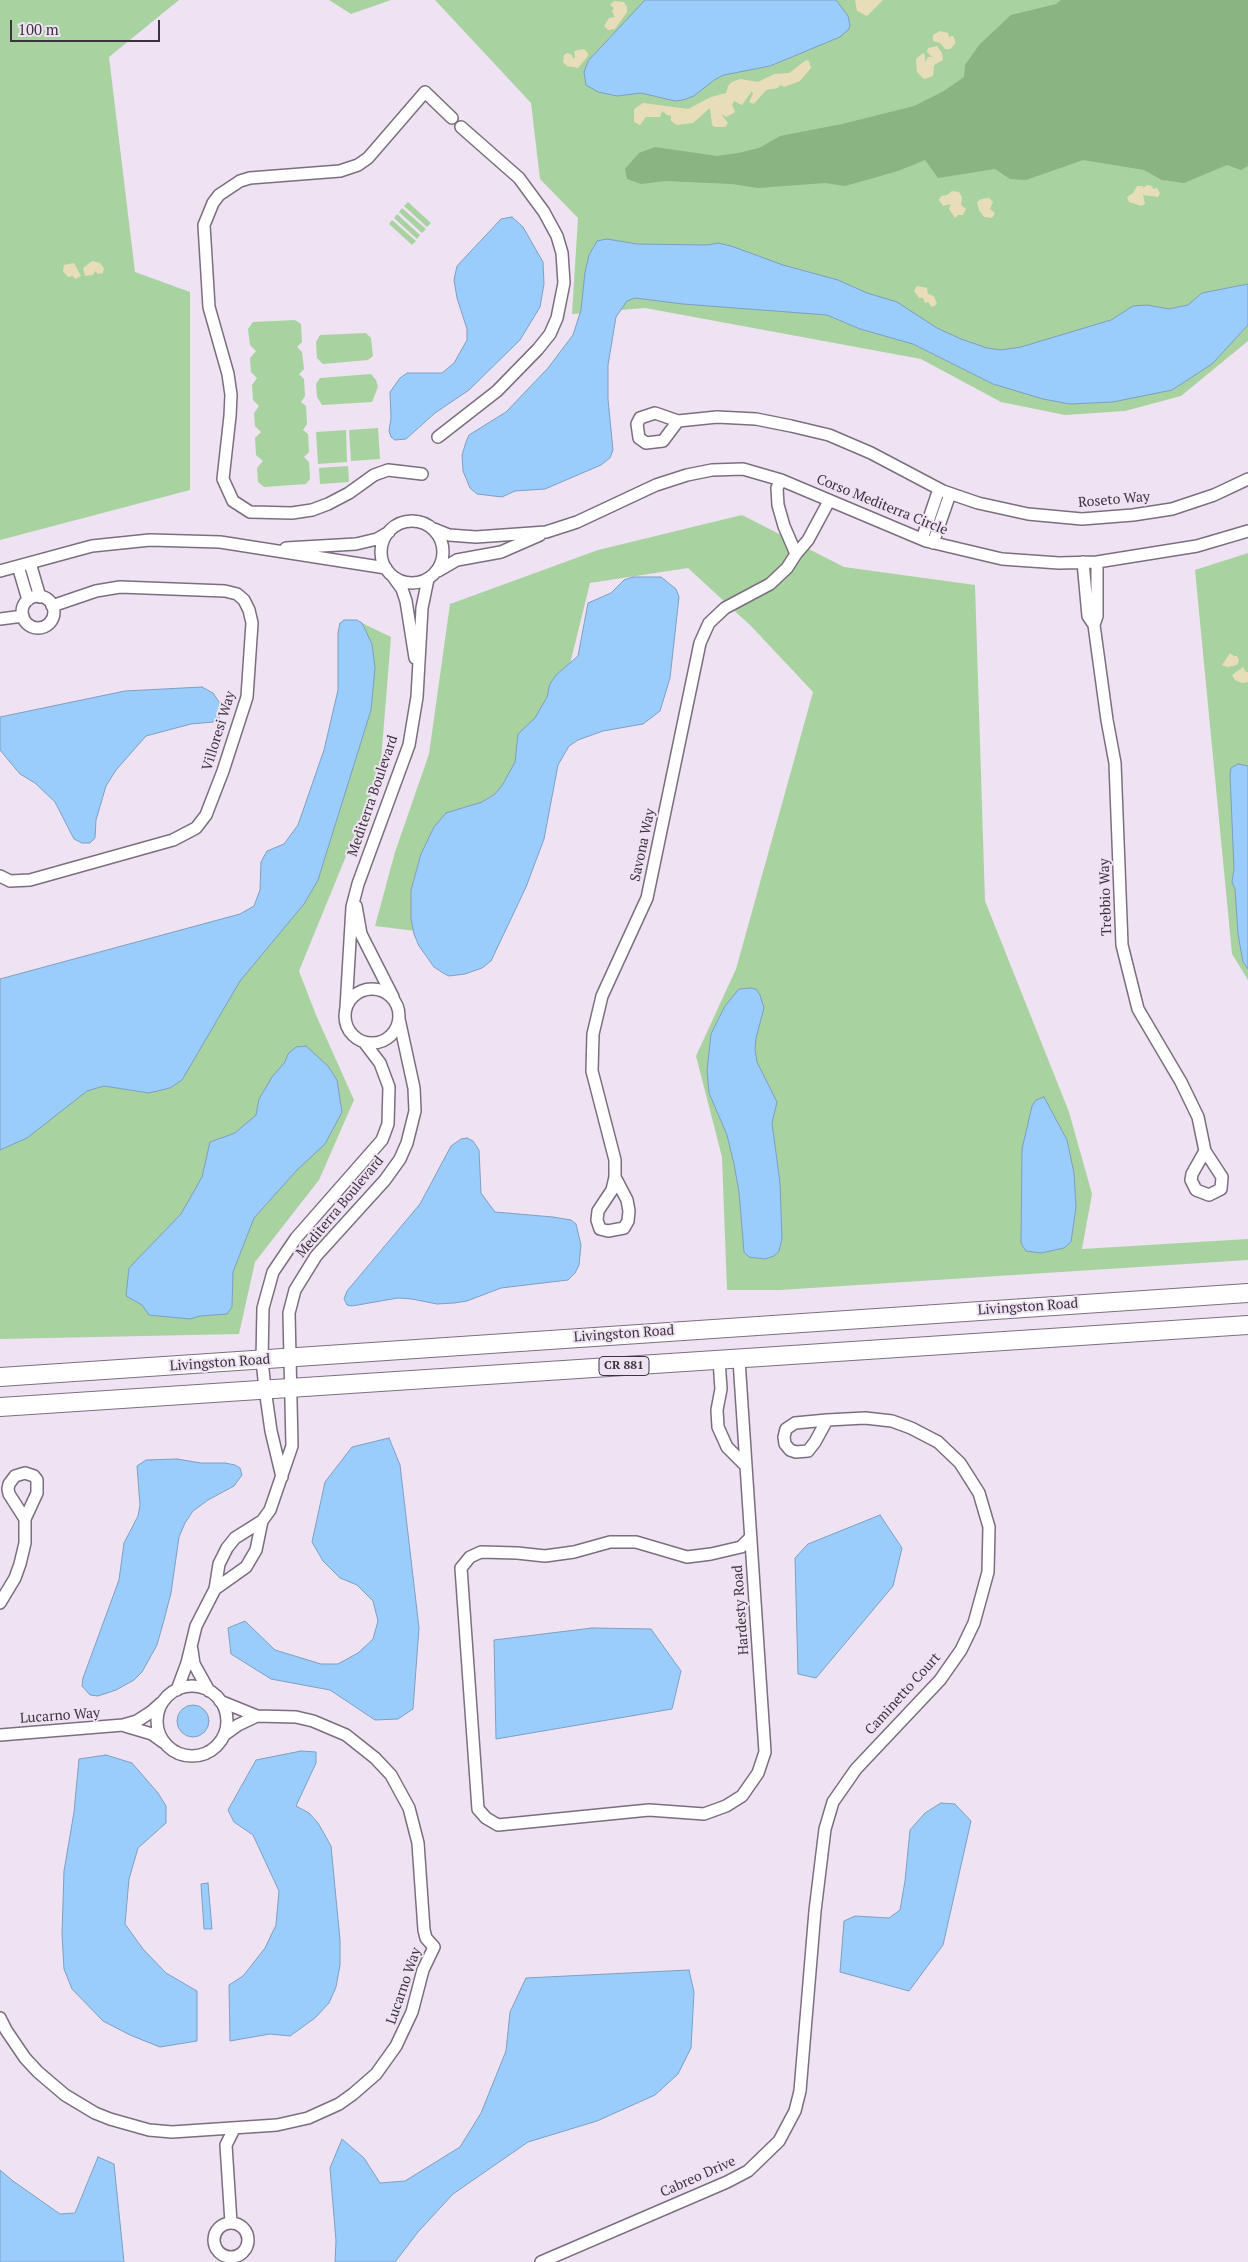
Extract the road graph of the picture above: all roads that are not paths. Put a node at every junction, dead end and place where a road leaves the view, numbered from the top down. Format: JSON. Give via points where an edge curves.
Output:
{"nodes":[{"id":1,"x":452,"y":118,"type":"dead end"},
{"id":2,"x":461,"y":127,"type":"dead end"},
{"id":3,"x":678,"y":421,"type":"dead end"},
{"id":4,"x":438,"y":436,"type":"dead end"},
{"id":5,"x":422,"y":474,"type":"dead end"},
{"id":6,"x":1248,"y":479,"type":"edge"},
{"id":7,"x":781,"y":480,"type":"junction"},
{"id":8,"x":945,"y":491,"type":"junction"},
{"id":9,"x":828,"y":500,"type":"junction"},
{"id":10,"x":434,"y":530,"type":"junction"},
{"id":11,"x":1248,"y":531,"type":"edge"},
{"id":12,"x":389,"y":532,"type":"junction"},
{"id":13,"x":546,"y":532,"type":"junction"},
{"id":14,"x":927,"y":541,"type":"junction"},
{"id":15,"x":261,"y":549,"type":"junction"},
{"id":16,"x":796,"y":554,"type":"junction"},
{"id":17,"x":1083,"y":562,"type":"junction"},
{"id":18,"x":1096,"y":562,"type":"junction"},
{"id":19,"x":30,"y":563,"type":"junction"},
{"id":20,"x":18,"y":566,"type":"junction"},
{"id":21,"x":0,"y":571,"type":"edge"},
{"id":22,"x":389,"y":572,"type":"junction"},
{"id":23,"x":432,"y":575,"type":"junction"},
{"id":24,"x":40,"y":597,"type":"junction"},
{"id":25,"x":28,"y":600,"type":"junction"},
{"id":26,"x":52,"y":606,"type":"junction"},
{"id":27,"x":23,"y":616,"type":"junction"},
{"id":28,"x":0,"y":619,"type":"edge"},
{"id":29,"x":1094,"y":625,"type":"junction"},
{"id":30,"x":418,"y":677,"type":"junction"},
{"id":31,"x":0,"y":876,"type":"edge"},
{"id":32,"x":355,"y":895,"type":"junction"},
{"id":33,"x":396,"y":1004,"type":"junction"},
{"id":34,"x":346,"y":1008,"type":"junction"},
{"id":35,"x":399,"y":1019,"type":"junction"},
{"id":36,"x":364,"y":1042,"type":"junction"},
{"id":37,"x":1205,"y":1151,"type":"dead end"},
{"id":38,"x":615,"y":1177,"type":"dead end"},
{"id":39,"x":1248,"y":1293,"type":"edge"},
{"id":40,"x":1248,"y":1325,"type":"edge"},
{"id":41,"x":290,"y":1358,"type":"junction"},
{"id":42,"x":739,"y":1359,"type":"junction"},
{"id":43,"x":262,"y":1360,"type":"junction"},
{"id":44,"x":719,"y":1360,"type":"junction"},
{"id":45,"x":0,"y":1377,"type":"edge"},
{"id":46,"x":292,"y":1387,"type":"junction"},
{"id":47,"x":265,"y":1389,"type":"junction"},
{"id":48,"x":0,"y":1407,"type":"edge"},
{"id":49,"x":827,"y":1420,"type":"dead end"},
{"id":50,"x":746,"y":1466,"type":"junction"},
{"id":51,"x":282,"y":1477,"type":"junction"},
{"id":52,"x":25,"y":1519,"type":"dead end"},
{"id":53,"x":262,"y":1521,"type":"junction"},
{"id":54,"x":751,"y":1537,"type":"junction"},
{"id":55,"x":215,"y":1589,"type":"junction"},
{"id":56,"x":0,"y":1603,"type":"edge"},
{"id":57,"x":192,"y":1647,"type":"junction"},
{"id":58,"x":176,"y":1690,"type":"junction"},
{"id":59,"x":209,"y":1691,"type":"junction"},
{"id":60,"x":166,"y":1698,"type":"junction"},
{"id":61,"x":220,"y":1700,"type":"junction"},
{"id":62,"x":257,"y":1716,"type":"junction"},
{"id":63,"x":123,"y":1725,"type":"junction"},
{"id":64,"x":0,"y":1735,"type":"edge"},
{"id":65,"x":224,"y":1736,"type":"junction"},
{"id":66,"x":164,"y":1742,"type":"junction"},
{"id":67,"x":812,"y":1939,"type":"joint"},
{"id":68,"x":0,"y":2018,"type":"edge"},
{"id":69,"x":234,"y":2129,"type":"junction"},
{"id":70,"x":213,"y":2131,"type":"junction"},
{"id":71,"x":226,"y":2145,"type":"junction"},
{"id":72,"x":231,"y":2222,"type":"dead end"},
{"id":73,"x":541,"y":2262,"type":"edge"}],
"edges":[{"from":1,"to":5,"type":"street","via":[[426,92],[368,158],[358,165],[340,170],[240,181],[219,194],[204,226],[209,307],[231,395],[223,479],[233,501],[250,512],[292,513],[328,504],[374,475],[388,470]]},
{"from":2,"to":4,"type":"street","via":[[519,178],[544,212],[562,253],[564,283],[557,318],[538,349],[497,391]]},
{"from":3,"to":8,"type":"street","name":"Roseto Way","via":[[717,417],[756,419],[829,435]]},
{"from":6,"to":8,"type":"street","name":"Roseto Way","via":[[1172,509],[1082,519],[1028,514],[978,503]]},
{"from":7,"to":9,"type":"street","name":"Corso Mediterra Circle"},
{"from":7,"to":13,"type":"street","name":"Corso Mediterra Circle","via":[[744,469],[687,475]]},
{"from":7,"to":16,"type":"street","via":[[777,488],[778,505]]},
{"from":8,"to":14,"type":"street"},
{"from":9,"to":14,"type":"street","name":"Corso Mediterra Circle"},
{"from":9,"to":16,"type":"street","name":"Savona Way","via":[[808,540]]},
{"from":10,"to":12,"type":"street","name":"Corso Mediterra Circle","via":[[416,521],[397,525]]},
{"from":10,"to":13,"type":"street","name":"Corso Mediterra Circle","via":[[476,537]]},
{"from":10,"to":23,"type":"street","via":[[443,546],[441,564]]},
{"from":11,"to":18,"type":"street","name":"Corso Mediterra Circle","via":[[1197,546]]},
{"from":12,"to":15,"type":"street","name":"Corso Mediterra Circle","via":[[356,544]]},
{"from":12,"to":22,"type":"street","via":[[381,549]]},
{"from":13,"to":23,"type":"street","name":"Corso Mediterra Circle","via":[[501,552],[457,560]]},
{"from":14,"to":17,"type":"street","name":"Corso Mediterra Circle","via":[[1002,559],[1059,564]]},
{"from":15,"to":19,"type":"street","name":"Corso Mediterra Circle","via":[[220,542],[150,540],[92,546]]},
{"from":15,"to":22,"type":"street","name":"Corso Mediterra Circle"},
{"from":16,"to":38,"type":"street","name":"Savona Way","via":[[770,584],[725,608],[709,623],[700,643],[647,898],[602,996],[593,1034],[592,1071],[615,1160]]},
{"from":17,"to":18,"type":"street","name":"Corso Mediterra Circle"},
{"from":17,"to":29,"type":"street","name":"Trebbio Way","via":[[1088,616]]},
{"from":18,"to":29,"type":"street","name":"Trebbio Way","via":[[1097,616]]},
{"from":19,"to":20,"type":"street","name":"Corso Mediterra Circle"},
{"from":19,"to":24,"type":"street"},
{"from":20,"to":21,"type":"street","name":"Corso Mediterra Circle"},
{"from":20,"to":25,"type":"street"},
{"from":22,"to":23,"type":"street","name":"Corso Mediterra Circle","via":[[409,583]]},
{"from":22,"to":30,"type":"street","name":"Mediterra Boulevard","via":[[402,589],[406,601]]},
{"from":23,"to":30,"type":"street","name":"Mediterra Boulevard","via":[[422,608]]},
{"from":24,"to":25,"type":"street"},
{"from":24,"to":26,"type":"street"},
{"from":25,"to":27,"type":"street","via":[[23,607]]},
{"from":26,"to":27,"type":"street","via":[[52,619],[44,627],[29,626]]},
{"from":26,"to":31,"type":"street","name":"Villoresi Way","via":[[96,591],[120,587],[237,594],[244,600],[252,623],[247,697],[206,815],[196,828],[174,840],[30,880],[10,881]]},
{"from":27,"to":28,"type":"street"},
{"from":29,"to":37,"type":"street","name":"Trebbio Way","via":[[1115,763],[1122,945],[1138,1009],[1198,1117]]},
{"from":30,"to":32,"type":"street","name":"Mediterra Boulevard","via":[[409,744]]},
{"from":32,"to":33,"type":"street","name":"Mediterra Boulevard","via":[[361,934]]},
{"from":32,"to":34,"type":"street","name":"Mediterra Boulevard","via":[[350,925]]},
{"from":33,"to":34,"type":"street","via":[[382,991],[364,990],[356,994]]},
{"from":33,"to":35,"type":"street"},
{"from":34,"to":36,"type":"street","via":[[346,1025],[356,1038]]},
{"from":35,"to":36,"type":"street","via":[[387,1039]]},
{"from":35,"to":41,"type":"street","name":"Mediterra Boulevard","via":[[414,1088],[415,1111],[407,1143],[385,1180],[316,1256],[295,1290],[289,1313]]},
{"from":36,"to":43,"type":"street","name":"Mediterra Boulevard","via":[[380,1063],[387,1080],[390,1098],[388,1124],[382,1140],[296,1238],[273,1272],[263,1308]]},
{"from":39,"to":41,"type":"main road","name":"Livingston Road"},
{"from":40,"to":42,"type":"main road","name":"Livingston Road","number":"CR 881"},
{"from":41,"to":43,"type":"main road","name":"Livingston Road"},
{"from":41,"to":46,"type":"street","name":"Mediterra Boulevard"},
{"from":42,"to":44,"type":"main road","name":"Livingston Road","number":"CR 881"},
{"from":42,"to":50,"type":"street","name":"Hardesty Road"},
{"from":43,"to":45,"type":"main road","name":"Livingston Road"},
{"from":43,"to":47,"type":"street","name":"Mediterra Boulevard"},
{"from":44,"to":46,"type":"main road","name":"Livingston Road","number":"CR 881"},
{"from":44,"to":50,"type":"street","via":[[718,1427],[727,1447]]},
{"from":46,"to":47,"type":"main road","name":"Livingston Road","number":"CR 881"},
{"from":46,"to":51,"type":"street","name":"Mediterra Boulevard","via":[[292,1446]]},
{"from":47,"to":48,"type":"main road","name":"Livingston Road","number":"CR 881"},
{"from":47,"to":51,"type":"street","name":"Mediterra Boulevard"},
{"from":49,"to":67,"type":"street","name":"Caminetto Court","via":[[865,1418],[892,1421],[938,1442],[960,1463],[979,1493],[989,1527],[988,1572],[974,1623],[961,1650],[940,1680],[856,1769],[833,1802],[825,1829]]},
{"from":50,"to":54,"type":"street","name":"Hardesty Road"},
{"from":51,"to":53,"type":"street","name":"Mediterra Boulevard","via":[[270,1510]]},
{"from":52,"to":56,"type":"street","via":[[25,1543],[20,1564]]},
{"from":53,"to":55,"type":"street","via":[[256,1550],[246,1567]]},
{"from":53,"to":55,"type":"street","via":[[235,1538],[227,1548],[219,1564]]},
{"from":54,"to":54,"type":"street","name":"Hardesty Road","via":[[765,1752],[758,1774],[742,1796],[704,1814],[649,1810],[498,1825],[486,1818],[478,1809],[461,1568],[470,1557],[481,1552],[546,1556],[610,1542],[636,1542],[687,1557],[741,1547]]},
{"from":55,"to":57,"type":"street","via":[[196,1626]]},
{"from":57,"to":58,"type":"street"},
{"from":57,"to":59,"type":"street","via":[[194,1664]]},
{"from":58,"to":59,"type":"street","via":[[193,1686]]},
{"from":58,"to":60,"type":"street"},
{"from":59,"to":61,"type":"street"},
{"from":60,"to":63,"type":"street","name":"Lucarno Way","via":[[137,1721]]},
{"from":60,"to":66,"type":"street","via":[[159,1708],[157,1720],[158,1732]]},
{"from":61,"to":62,"type":"street","name":"Lucarno Way"},
{"from":61,"to":65,"type":"street","via":[[226,1720]]},
{"from":62,"to":65,"type":"street","name":"Lucarno Way","via":[[238,1724]]},
{"from":62,"to":69,"type":"street","name":"Lucarno Way","via":[[296,1717],[331,1728],[361,1746],[390,1775],[409,1808],[414,1824],[424,1930],[434,1947],[419,1979],[405,2029],[386,2061],[366,2084],[339,2104],[308,2118],[277,2126]]},
{"from":63,"to":64,"type":"street","name":"Lucarno Way"},
{"from":63,"to":66,"type":"street","name":"Lucarno Way","via":[[152,1734]]},
{"from":65,"to":66,"type":"street","via":[[212,1750],[195,1756],[178,1754]]},
{"from":67,"to":73,"type":"street","name":"Cabreo Drive","via":[[800,2091],[795,2111],[779,2140],[748,2171],[727,2182]]},
{"from":68,"to":70,"type":"street","name":"Lucarno Way","via":[[13,2041],[38,2072],[65,2095],[94,2113],[149,2130]]},
{"from":69,"to":70,"type":"street","name":"Lucarno Way"},
{"from":69,"to":71,"type":"street"},
{"from":70,"to":71,"type":"street"},
{"from":71,"to":72,"type":"street"}]}
